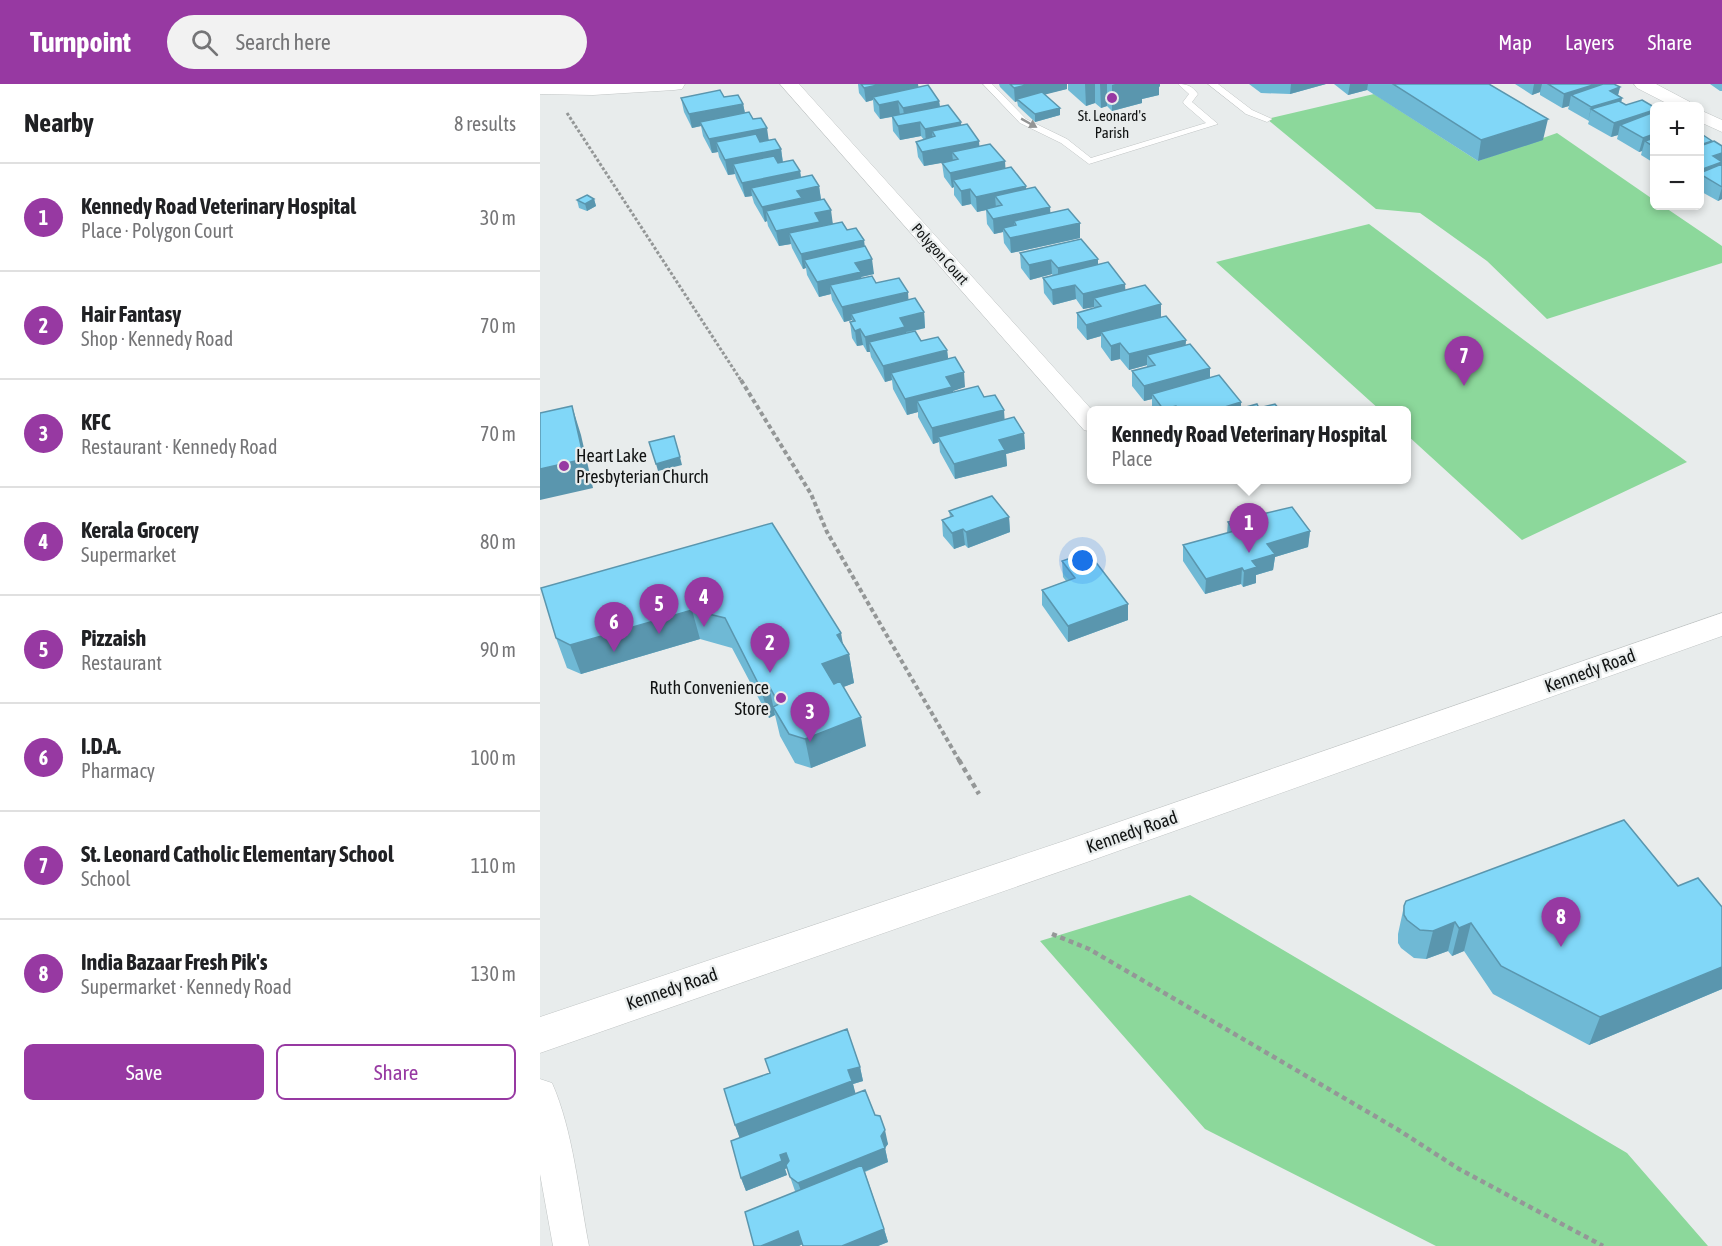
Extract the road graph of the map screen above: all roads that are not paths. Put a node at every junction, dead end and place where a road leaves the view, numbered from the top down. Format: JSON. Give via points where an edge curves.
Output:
{"nodes":[{"id":1,"x":674,"y":84,"type":"edge"},
{"id":2,"x":789,"y":84,"type":"edge"},
{"id":3,"x":987,"y":84,"type":"edge"},
{"id":4,"x":1182,"y":84,"type":"edge"},
{"id":5,"x":1212,"y":84,"type":"edge"},
{"id":6,"x":1643,"y":84,"type":"edge"},
{"id":7,"x":540,"y":88,"type":"edge"},
{"id":8,"x":1677,"y":102,"type":"edge"},
{"id":9,"x":1704,"y":117,"type":"edge"},
{"id":10,"x":1267,"y":119,"type":"dead end"},
{"id":11,"x":1722,"y":127,"type":"edge"},
{"id":12,"x":1087,"y":418,"type":"edge"},
{"id":13,"x":1722,"y":624,"type":"edge"},
{"id":14,"x":540,"y":1035,"type":"edge"},
{"id":15,"x":540,"y":1094,"type":"edge"},
{"id":16,"x":571,"y":1246,"type":"edge"}],
"edges":[{"from":1,"to":7,"type":"main road"},
{"from":2,"to":12,"type":"street","name":"Polygon Court"},
{"from":3,"to":4,"type":"lane","one_way":true,"via":[[1023,121],[1064,141],[1089,161],[1213,124],[1187,102],[1194,94]]},
{"from":5,"to":10,"type":"lane","via":[[1249,112]]},
{"from":6,"to":8,"type":"street"},
{"from":9,"to":11,"type":"street"},
{"from":13,"to":14,"type":"main road","name":"Kennedy Road"},
{"from":15,"to":16,"type":"street"}]}
